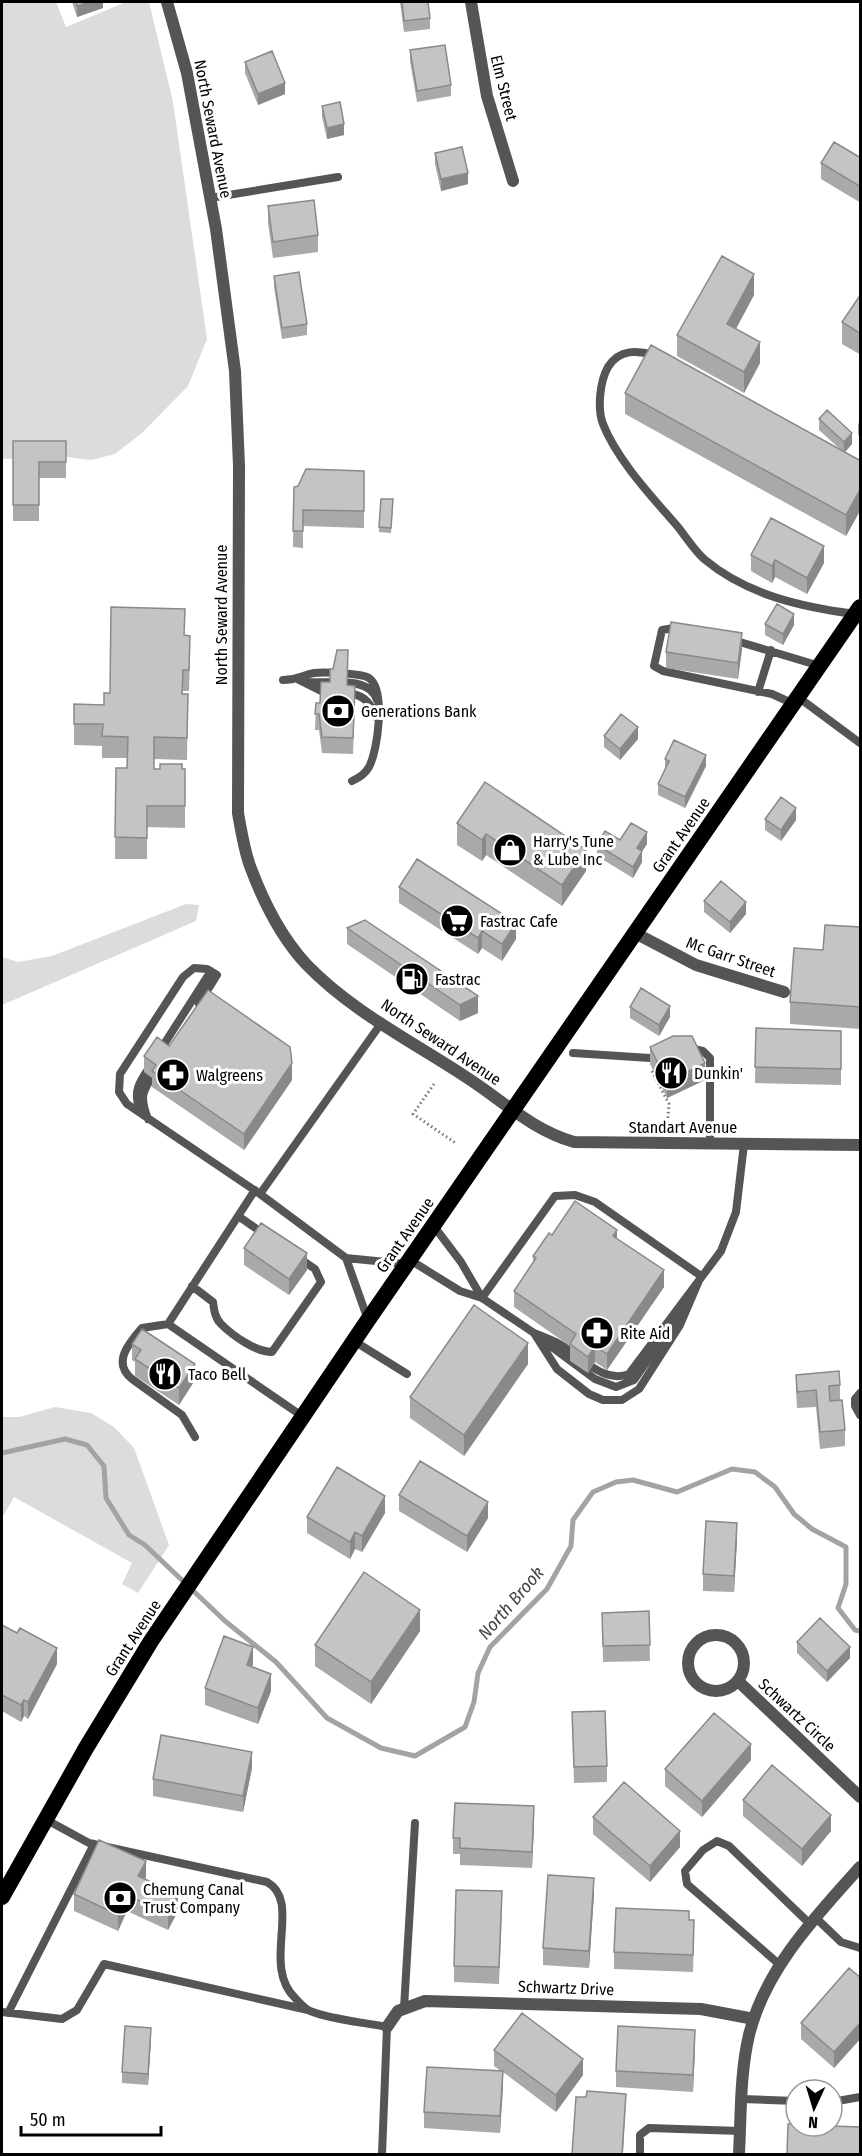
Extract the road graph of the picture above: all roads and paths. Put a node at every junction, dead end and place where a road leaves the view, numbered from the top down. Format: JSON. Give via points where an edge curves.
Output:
{"nodes":[{"id":1,"x":167,"y":2,"type":"edge"},
{"id":2,"x":471,"y":2,"type":"edge"},
{"id":3,"x":338,"y":177,"type":"dead end"},
{"id":4,"x":513,"y":181,"type":"dead end"},
{"id":5,"x":210,"y":198,"type":"junction"},
{"id":6,"x":663,"y":357,"type":"edge"},
{"id":7,"x":858,"y":610,"type":"edge"},
{"id":8,"x":685,"y":627,"type":"edge"},
{"id":9,"x":728,"y":639,"type":"edge"},
{"id":10,"x":771,"y":650,"type":"junction"},
{"id":11,"x":820,"y":666,"type":"junction"},
{"id":12,"x":284,"y":680,"type":"dead end"},
{"id":13,"x":298,"y":680,"type":"junction"},
{"id":14,"x":758,"y":692,"type":"junction"},
{"id":15,"x":796,"y":700,"type":"junction"},
{"id":16,"x":378,"y":721,"type":"junction"},
{"id":17,"x":859,"y":738,"type":"edge"},
{"id":18,"x":352,"y":781,"type":"dead end"},
{"id":19,"x":635,"y":933,"type":"junction"},
{"id":20,"x":784,"y":992,"type":"dead end"},
{"id":21,"x":382,"y":1022,"type":"junction"},
{"id":22,"x":681,"y":1047,"type":"edge"},
{"id":23,"x":671,"y":1051,"type":"edge"},
{"id":24,"x":573,"y":1053,"type":"dead end"},
{"id":25,"x":649,"y":1064,"type":"edge"},
{"id":26,"x":434,"y":1084,"type":"dead end"},
{"id":27,"x":513,"y":1111,"type":"junction"},
{"id":28,"x":145,"y":1116,"type":"junction"},
{"id":29,"x":668,"y":1128,"type":"dead end"},
{"id":30,"x":457,"y":1144,"type":"dead end"},
{"id":31,"x":710,"y":1144,"type":"junction"},
{"id":32,"x":744,"y":1144,"type":"junction"},
{"id":33,"x":861,"y":1145,"type":"edge"},
{"id":34,"x":258,"y":1192,"type":"junction"},
{"id":35,"x":238,"y":1216,"type":"junction"},
{"id":36,"x":433,"y":1225,"type":"junction"},
{"id":37,"x":276,"y":1242,"type":"edge"},
{"id":38,"x":286,"y":1249,"type":"edge"},
{"id":39,"x":346,"y":1258,"type":"junction"},
{"id":40,"x":408,"y":1262,"type":"junction"},
{"id":41,"x":701,"y":1276,"type":"junction"},
{"id":42,"x":192,"y":1286,"type":"junction"},
{"id":43,"x":693,"y":1296,"type":"junction"},
{"id":44,"x":483,"y":1298,"type":"junction"},
{"id":45,"x":368,"y":1320,"type":"junction"},
{"id":46,"x":168,"y":1323,"type":"junction"},
{"id":47,"x":534,"y":1333,"type":"junction"},
{"id":48,"x":354,"y":1341,"type":"junction"},
{"id":49,"x":407,"y":1374,"type":"dead end"},
{"id":50,"x":861,"y":1393,"type":"edge"},
{"id":51,"x":861,"y":1415,"type":"edge"},
{"id":52,"x":302,"y":1416,"type":"junction"},
{"id":53,"x":195,"y":1437,"type":"dead end"},
{"id":54,"x":738,"y":1681,"type":"junction"},
{"id":55,"x":861,"y":1797,"type":"edge"},
{"id":56,"x":45,"y":1819,"type":"junction"},
{"id":57,"x":415,"y":1823,"type":"dead end"},
{"id":58,"x":94,"y":1844,"type":"junction"},
{"id":59,"x":861,"y":1868,"type":"edge"},
{"id":60,"x":2,"y":1897,"type":"edge"},
{"id":61,"x":814,"y":1922,"type":"junction"},
{"id":62,"x":861,"y":1948,"type":"edge"},
{"id":63,"x":780,"y":1965,"type":"junction"},
{"id":64,"x":404,"y":2007,"type":"junction"},
{"id":65,"x":308,"y":2010,"type":"junction"},
{"id":66,"x":5,"y":2013,"type":"edge"},
{"id":67,"x":754,"y":2019,"type":"junction"},
{"id":68,"x":387,"y":2027,"type":"junction"},
{"id":69,"x":861,"y":2097,"type":"edge"},
{"id":70,"x":742,"y":2098,"type":"junction"},
{"id":71,"x":784,"y":2100,"type":"edge"},
{"id":72,"x":844,"y":2100,"type":"edge"},
{"id":73,"x":740,"y":2131,"type":"junction"},
{"id":74,"x":382,"y":2154,"type":"edge"},
{"id":75,"x":640,"y":2154,"type":"edge"},
{"id":76,"x":739,"y":2154,"type":"edge"}],
"edges":[{"from":1,"to":5,"type":"street","name":"North Seward Avenue","via":[[187,73]]},
{"from":2,"to":4,"type":"street","name":"Elm Street","via":[[483,76]]},
{"from":3,"to":5,"type":"lane"},
{"from":5,"to":21,"type":"street","name":"North Seward Avenue","via":[[235,371],[239,466],[238,813],[249,864],[293,948],[325,982]]},
{"from":6,"to":7,"type":"lane","via":[[624,352],[606,371],[602,378],[602,422],[611,442],[704,558],[759,593],[807,608]]},
{"from":7,"to":11,"type":"highway","name":"Grant Avenue"},
{"from":8,"to":14,"type":"lane","via":[[662,630],[654,666],[663,672]]},
{"from":9,"to":10,"type":"lane"},
{"from":10,"to":11,"type":"lane"},
{"from":10,"to":14,"type":"lane"},
{"from":11,"to":15,"type":"highway","name":"Grant Avenue"},
{"from":12,"to":13,"type":"lane"},
{"from":13,"to":16,"type":"lane","via":[[323,692],[356,693],[373,707]]},
{"from":13,"to":16,"type":"lane","via":[[313,673],[368,677],[379,692]]},
{"from":14,"to":15,"type":"lane"},
{"from":15,"to":17,"type":"lane"},
{"from":15,"to":19,"type":"highway","name":"Grant Avenue"},
{"from":16,"to":18,"type":"lane","via":[[370,766]]},
{"from":19,"to":20,"type":"street","name":"Mc Garr Street","via":[[696,965]]},
{"from":19,"to":27,"type":"highway","name":"Grant Avenue"},
{"from":21,"to":27,"type":"street","name":"North Seward Avenue"},
{"from":21,"to":34,"type":"lane"},
{"from":22,"to":31,"type":"lane","via":[[704,1051],[710,1059]]},
{"from":23,"to":24,"type":"lane","via":[[650,1058]]},
{"from":25,"to":29,"type":"path","via":[[669,1104]]},
{"from":26,"to":30,"type":"path","via":[[413,1114]]},
{"from":27,"to":31,"type":"street","name":"Standart Avenue","via":[[544,1132],[574,1142]]},
{"from":27,"to":36,"type":"highway","name":"Grant Avenue"},
{"from":28,"to":28,"type":"lane","via":[[142,1091],[214,973],[194,968],[183,977],[120,1074],[119,1092],[127,1104]]},
{"from":28,"to":34,"type":"lane"},
{"from":31,"to":32,"type":"street","name":"Standart Avenue"},
{"from":32,"to":33,"type":"street","name":"Standart Avenue"},
{"from":32,"to":41,"type":"lane","via":[[736,1212],[721,1251]]},
{"from":34,"to":35,"type":"lane"},
{"from":34,"to":39,"type":"lane"},
{"from":35,"to":37,"type":"lane"},
{"from":35,"to":42,"type":"lane"},
{"from":36,"to":40,"type":"highway","name":"Grant Avenue"},
{"from":36,"to":44,"type":"lane","via":[[462,1262]]},
{"from":38,"to":42,"type":"lane","via":[[315,1269],[321,1282],[272,1352],[257,1350],[220,1324],[213,1302]]},
{"from":39,"to":40,"type":"lane"},
{"from":39,"to":45,"type":"lane"},
{"from":40,"to":44,"type":"lane","via":[[460,1291]]},
{"from":40,"to":45,"type":"highway","name":"Grant Avenue"},
{"from":41,"to":43,"type":"lane"},
{"from":41,"to":44,"type":"lane","via":[[595,1202],[575,1195],[555,1196]]},
{"from":41,"to":47,"type":"lane","via":[[629,1374],[604,1374],[559,1343]]},
{"from":42,"to":46,"type":"lane"},
{"from":43,"to":47,"type":"lane","via":[[641,1372],[634,1380],[616,1387],[595,1378]]},
{"from":43,"to":47,"type":"lane","via":[[680,1325],[639,1389],[622,1400],[603,1400],[581,1388],[557,1369]]},
{"from":44,"to":47,"type":"lane"},
{"from":45,"to":48,"type":"highway","name":"Grant Avenue"},
{"from":46,"to":52,"type":"lane"},
{"from":46,"to":53,"type":"lane","via":[[142,1328],[122,1356],[121,1365],[132,1379],[182,1414]]},
{"from":48,"to":49,"type":"lane"},
{"from":48,"to":52,"type":"highway","name":"Grant Avenue"},
{"from":50,"to":51,"type":"lane","via":[[855,1399]]},
{"from":52,"to":56,"type":"highway","name":"Grant Avenue","via":[[151,1641]]},
{"from":54,"to":54,"type":"street","name":"Schwartz Circle","via":[[743,1660],[735,1643],[717,1635],[698,1642],[688,1659],[698,1685],[716,1691]]},
{"from":54,"to":55,"type":"street","name":"Schwartz Circle"},
{"from":56,"to":58,"type":"lane"},
{"from":56,"to":60,"type":"highway","name":"Grant Avenue"},
{"from":57,"to":64,"type":"lane"},
{"from":58,"to":65,"type":"lane","via":[[275,1886],[282,1900],[282,1982]]},
{"from":58,"to":66,"type":"lane"},
{"from":59,"to":61,"type":"street"},
{"from":61,"to":62,"type":"lane","via":[[841,1942]]},
{"from":61,"to":63,"type":"street"},
{"from":61,"to":63,"type":"lane","via":[[729,1846],[717,1841],[685,1871],[687,1884]]},
{"from":63,"to":67,"type":"street"},
{"from":64,"to":67,"type":"street","name":"Schwartz Drive","via":[[425,2001],[701,2009]]},
{"from":64,"to":68,"type":"street"},
{"from":65,"to":66,"type":"lane","via":[[104,1964],[77,2010],[62,2019]]},
{"from":65,"to":68,"type":"lane"},
{"from":67,"to":70,"type":"street","via":[[744,2063]]},
{"from":68,"to":74,"type":"lane"},
{"from":69,"to":72,"type":"lane"},
{"from":70,"to":71,"type":"lane"},
{"from":70,"to":73,"type":"street"},
{"from":73,"to":75,"type":"lane","via":[[649,2128],[640,2134]]},
{"from":73,"to":76,"type":"street"}]}
